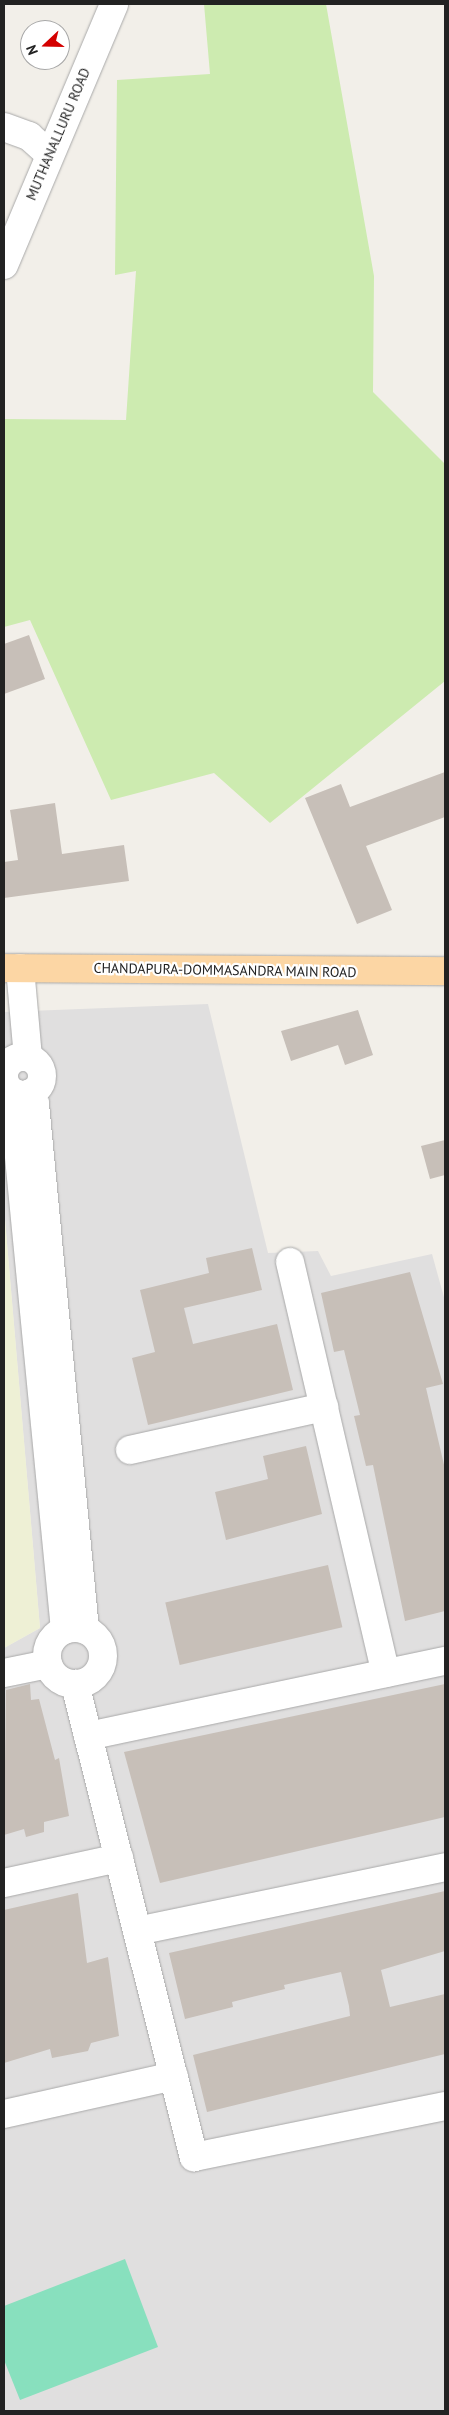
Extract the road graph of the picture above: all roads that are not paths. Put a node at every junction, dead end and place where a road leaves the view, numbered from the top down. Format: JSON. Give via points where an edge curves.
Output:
{"nodes":[{"id":1,"x":114,"y":4,"type":"edge"},
{"id":2,"x":4,"y":127,"type":"edge"},
{"id":3,"x":49,"y":154,"type":"junction"},
{"id":4,"x":4,"y":265,"type":"edge"},
{"id":5,"x":445,"y":972,"type":"edge"},
{"id":6,"x":9,"y":973,"type":"edge"},
{"id":7,"x":290,"y":1262,"type":"dead end"},
{"id":8,"x":324,"y":1407,"type":"junction"},
{"id":9,"x":130,"y":1450,"type":"dead end"},
{"id":10,"x":75,"y":1630,"type":"junction"},
{"id":11,"x":445,"y":1661,"type":"edge"},
{"id":12,"x":48,"y":1664,"type":"junction"},
{"id":13,"x":386,"y":1672,"type":"junction"},
{"id":14,"x":4,"y":1673,"type":"edge"},
{"id":15,"x":75,"y":1684,"type":"junction"},
{"id":16,"x":88,"y":1736,"type":"junction"},
{"id":17,"x":119,"y":1858,"type":"junction"},
{"id":18,"x":445,"y":1867,"type":"edge"},
{"id":19,"x":4,"y":1883,"type":"edge"},
{"id":20,"x":137,"y":1931,"type":"junction"},
{"id":21,"x":174,"y":2076,"type":"junction"},
{"id":22,"x":445,"y":2106,"type":"edge"},
{"id":23,"x":4,"y":2114,"type":"edge"}],
"edges":[{"from":1,"to":3,"type":"street","name":"MUTHANALLURU ROAD"},
{"from":2,"to":3,"type":"street","via":[[29,136]]},
{"from":3,"to":4,"type":"street","name":"MUTHANALLURU ROAD"},
{"from":5,"to":6,"type":"main road","name":"CHANDAPURA-DOMMASANDRA MAIN ROAD"},
{"from":6,"to":10,"type":"street","via":[[22,1058],[38,1064],[42,1075],[39,1086],[24,1094],[35,1104]]},
{"from":7,"to":8,"type":"street"},
{"from":8,"to":9,"type":"street"},
{"from":8,"to":13,"type":"street"},
{"from":10,"to":12,"type":"street","via":[[54,1638],[47,1650]]},
{"from":10,"to":15,"type":"street","via":[[94,1636],[103,1655],[95,1676]]},
{"from":11,"to":13,"type":"street"},
{"from":12,"to":14,"type":"street"},
{"from":12,"to":15,"type":"street","via":[[54,1675]]},
{"from":13,"to":16,"type":"street"},
{"from":15,"to":16,"type":"street"},
{"from":16,"to":17,"type":"street"},
{"from":17,"to":19,"type":"street"},
{"from":17,"to":20,"type":"street"},
{"from":18,"to":20,"type":"street"},
{"from":20,"to":21,"type":"street"},
{"from":21,"to":22,"type":"street","via":[[194,2157]]},
{"from":21,"to":23,"type":"street"}]}
